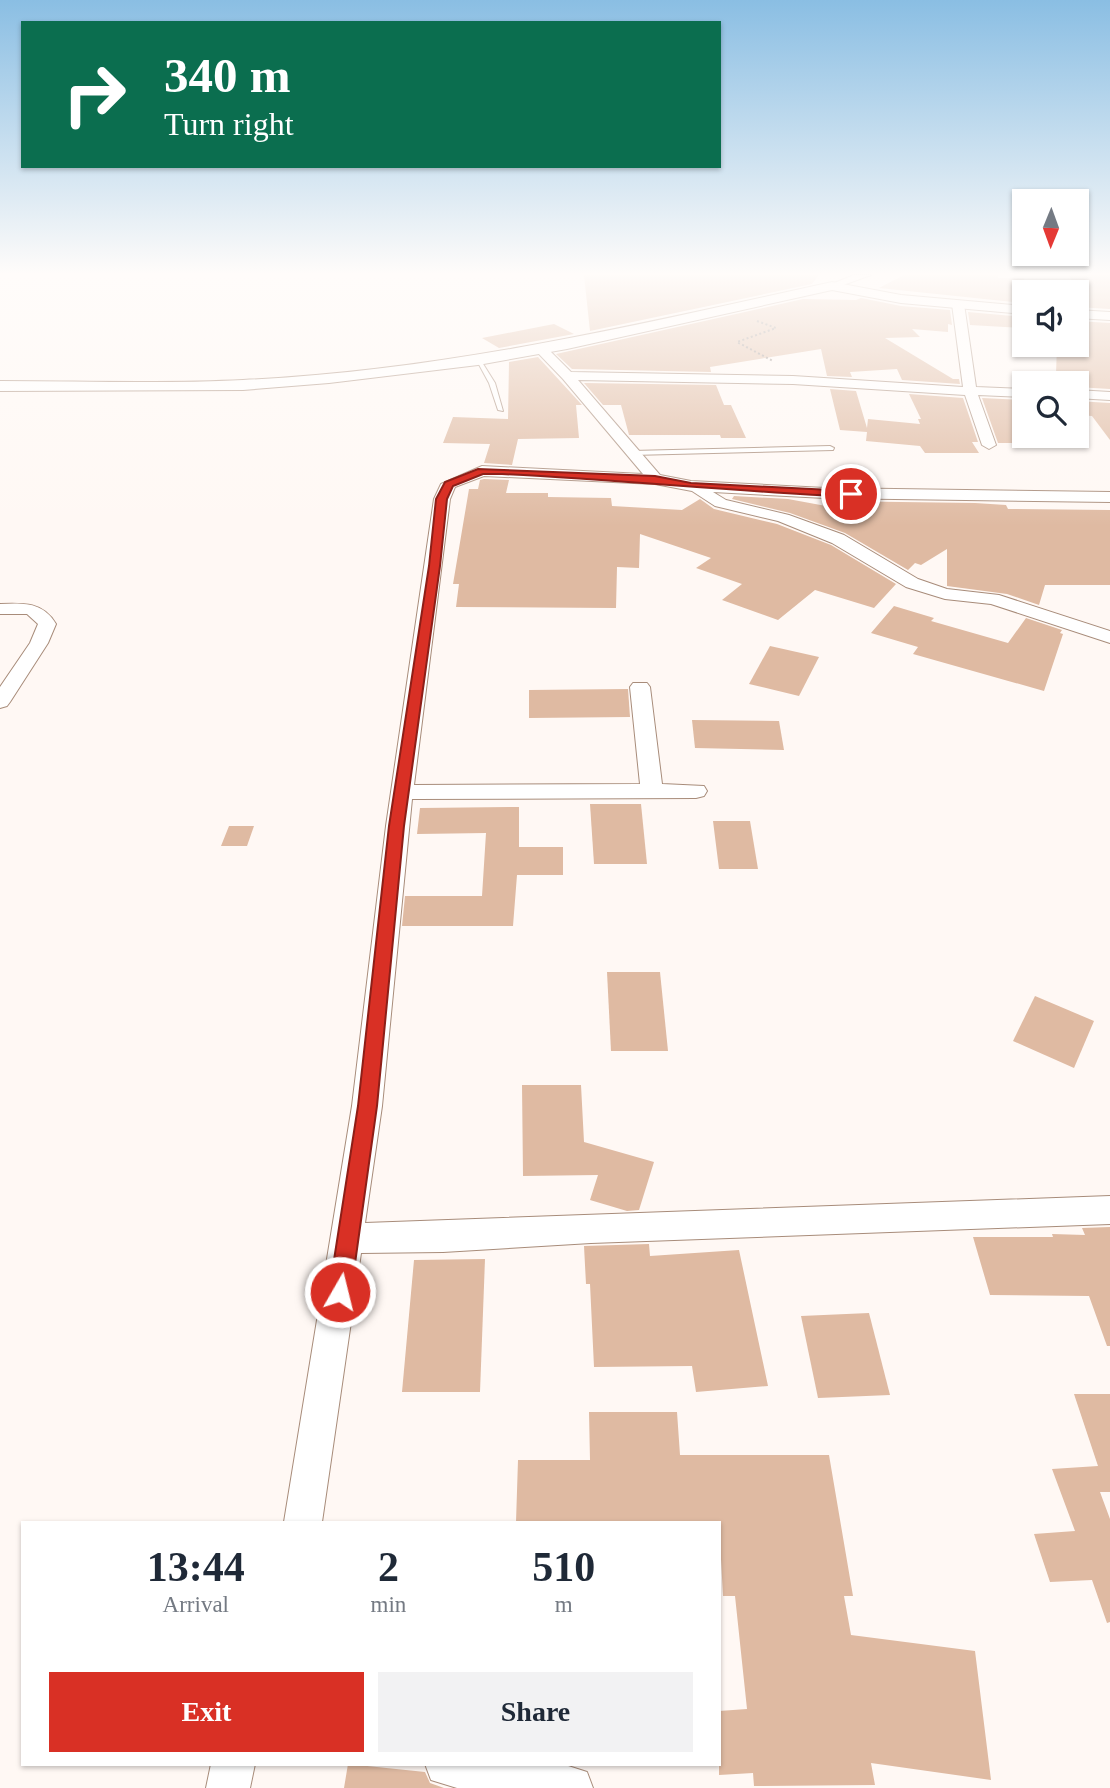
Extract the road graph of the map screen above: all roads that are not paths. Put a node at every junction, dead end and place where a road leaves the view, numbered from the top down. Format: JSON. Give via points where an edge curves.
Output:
{"nodes":[{"id":1,"x":487,"y":358,"type":"edge"},
{"id":2,"x":550,"y":358,"type":"edge"},
{"id":3,"x":966,"y":358,"type":"edge"},
{"id":4,"x":478,"y":360,"type":"junction"},
{"id":5,"x":568,"y":376,"type":"junction"},
{"id":6,"x":0,"y":386,"type":"edge"},
{"id":7,"x":970,"y":391,"type":"junction"},
{"id":8,"x":1012,"y":393,"type":"edge"},
{"id":9,"x":1089,"y":395,"type":"edge"},
{"id":10,"x":1110,"y":396,"type":"edge"},
{"id":11,"x":501,"y":410,"type":"dead end"},
{"id":12,"x":989,"y":445,"type":"dead end"},
{"id":13,"x":830,"y":448,"type":"dead end"},
{"id":14,"x":632,"y":453,"type":"junction"},
{"id":15,"x":655,"y":479,"type":"junction"},
{"id":16,"x":691,"y":486,"type":"junction"},
{"id":17,"x":1110,"y":497,"type":"edge"},
{"id":18,"x":0,"y":609,"type":"edge"},
{"id":19,"x":1110,"y":637,"type":"edge"},
{"id":20,"x":640,"y":687,"type":"dead end"},
{"id":21,"x":0,"y":702,"type":"edge"},
{"id":22,"x":652,"y":790,"type":"junction"},
{"id":23,"x":696,"y":791,"type":"dead end"},
{"id":24,"x":403,"y":792,"type":"junction"},
{"id":25,"x":1110,"y":1210,"type":"edge"},
{"id":26,"x":348,"y":1238,"type":"junction"},
{"id":27,"x":303,"y":1521,"type":"edge"},
{"id":28,"x":233,"y":1766,"type":"edge"},
{"id":29,"x":457,"y":1766,"type":"edge"},
{"id":30,"x":228,"y":1788,"type":"edge"},
{"id":31,"x":571,"y":1788,"type":"edge"}],
"edges":[{"from":1,"to":4,"type":"street"},
{"from":2,"to":5,"type":"street"},
{"from":3,"to":7,"type":"street"},
{"from":4,"to":6,"type":"street","via":[[243,385]]},
{"from":4,"to":11,"type":"lane"},
{"from":5,"to":7,"type":"street","via":[[811,381]]},
{"from":5,"to":14,"type":"street"},
{"from":7,"to":8,"type":"street"},
{"from":7,"to":12,"type":"street"},
{"from":9,"to":10,"type":"street"},
{"from":13,"to":14,"type":"lane"},
{"from":14,"to":15,"type":"street"},
{"from":15,"to":16,"type":"street"},
{"from":15,"to":24,"type":"street","via":[[482,471],[449,484],[442,499]]},
{"from":16,"to":17,"type":"street"},
{"from":16,"to":19,"type":"street","via":[[721,503],[783,518],[838,539],[912,583],[945,594],[993,599]]},
{"from":18,"to":21,"type":"street","via":[[34,609],[43,614],[47,624]]},
{"from":20,"to":22,"type":"street"},
{"from":22,"to":23,"type":"street"},
{"from":22,"to":24,"type":"street"},
{"from":24,"to":26,"type":"street"},
{"from":25,"to":26,"type":"street"},
{"from":26,"to":27,"type":"street"},
{"from":28,"to":30,"type":"street"},
{"from":29,"to":31,"type":"street"}]}
